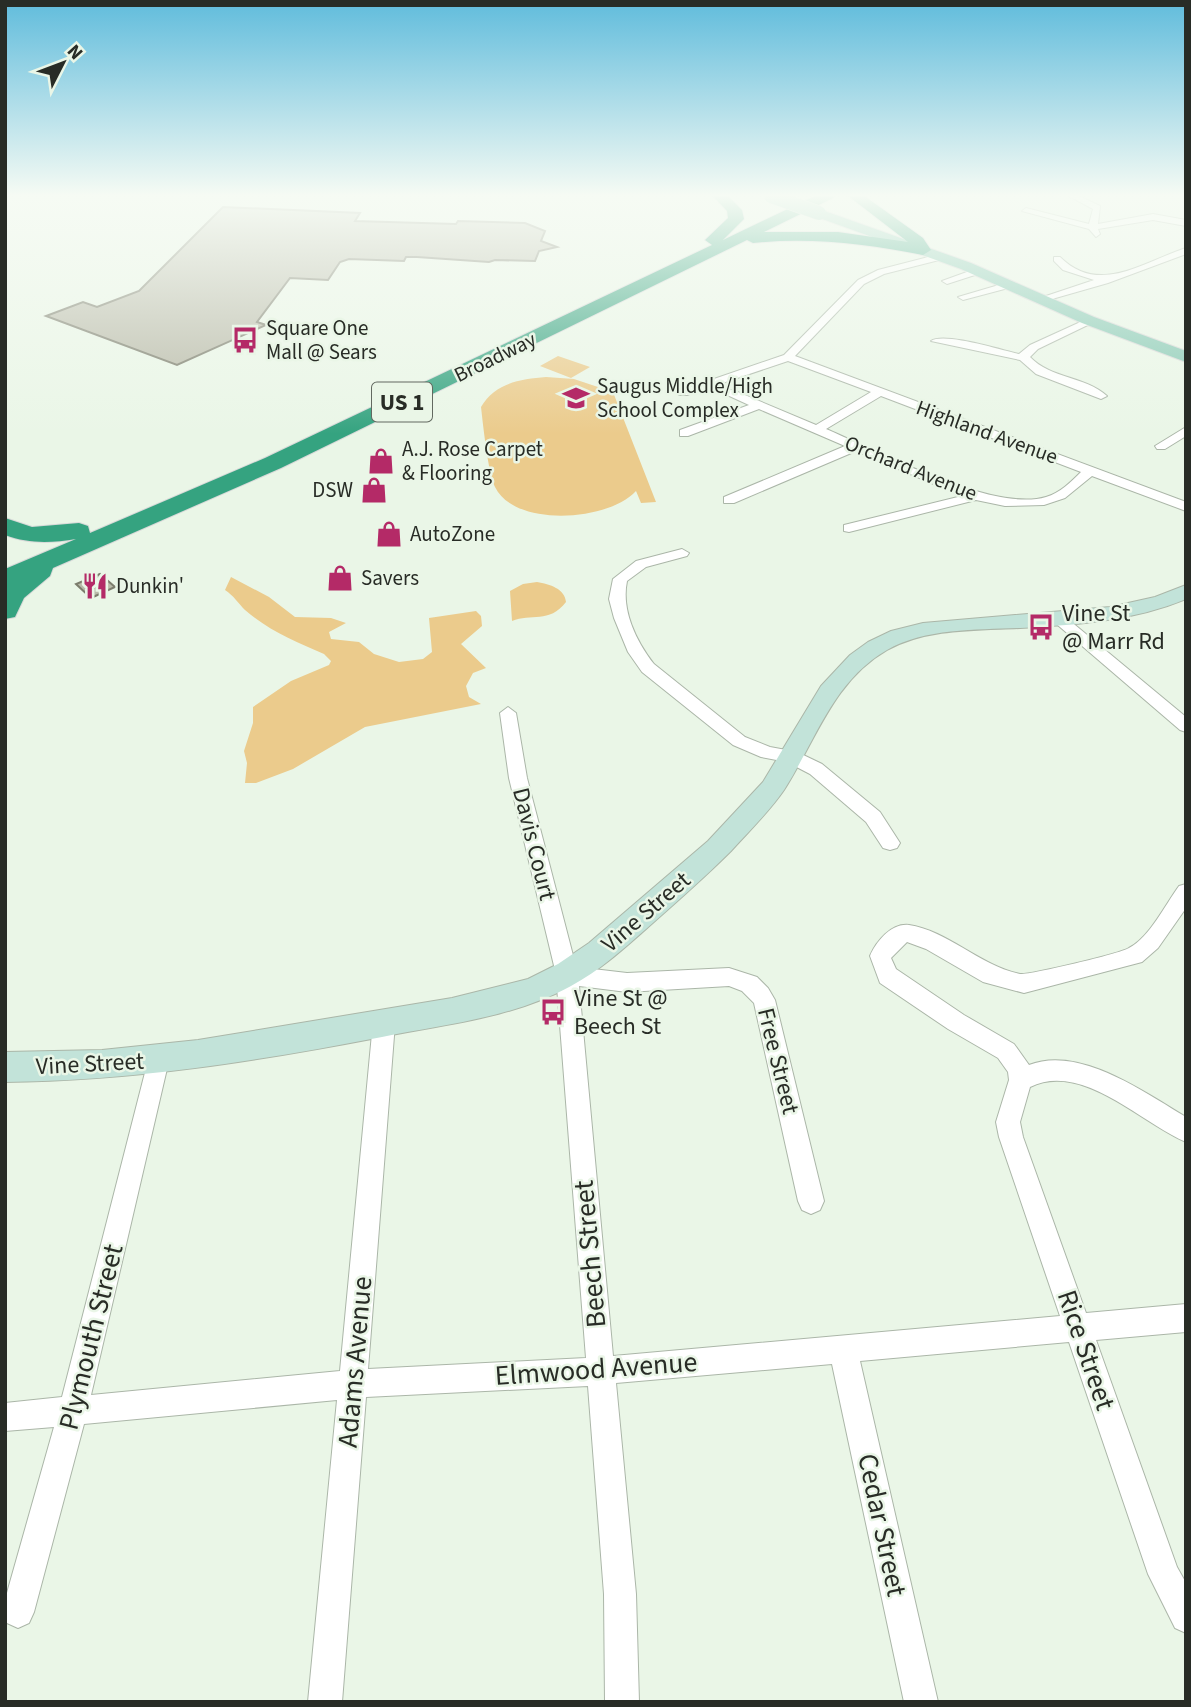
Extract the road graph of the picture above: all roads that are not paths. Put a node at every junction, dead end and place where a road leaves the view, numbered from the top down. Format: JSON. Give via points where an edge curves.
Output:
{"nodes":[{"id":1,"x":653,"y":275,"type":"edge"},
{"id":2,"x":876,"y":275,"type":"edge"},
{"id":3,"x":967,"y":275,"type":"edge"},
{"id":4,"x":986,"y":275,"type":"edge"},
{"id":5,"x":1086,"y":275,"type":"edge"},
{"id":6,"x":1122,"y":275,"type":"edge"},
{"id":7,"x":947,"y":281,"type":"dead end"},
{"id":8,"x":1105,"y":281,"type":"junction"},
{"id":9,"x":1009,"y":285,"type":"junction"},
{"id":10,"x":962,"y":297,"type":"dead end"},
{"id":11,"x":1042,"y":299,"type":"junction"},
{"id":12,"x":1091,"y":321,"type":"junction"},
{"id":13,"x":936,"y":341,"type":"dead end"},
{"id":14,"x":1182,"y":352,"type":"edge"},
{"id":15,"x":788,"y":357,"type":"junction"},
{"id":16,"x":1024,"y":358,"type":"junction"},
{"id":17,"x":729,"y":392,"type":"dead end"},
{"id":18,"x":880,"y":392,"type":"junction"},
{"id":19,"x":683,"y":394,"type":"dead end"},
{"id":20,"x":1101,"y":396,"type":"dead end"},
{"id":21,"x":760,"y":405,"type":"junction"},
{"id":22,"x":817,"y":429,"type":"junction"},
{"id":23,"x":1186,"y":431,"type":"edge"},
{"id":24,"x":684,"y":433,"type":"dead end"},
{"id":25,"x":856,"y":446,"type":"junction"},
{"id":26,"x":1161,"y":446,"type":"dead end"},
{"id":27,"x":1090,"y":470,"type":"junction"},
{"id":28,"x":976,"y":496,"type":"junction"},
{"id":29,"x":729,"y":500,"type":"dead end"},
{"id":30,"x":1186,"y":507,"type":"edge"},
{"id":31,"x":5,"y":525,"type":"edge"},
{"id":32,"x":849,"y":528,"type":"dead end"},
{"id":33,"x":74,"y":541,"type":"junction"},
{"id":34,"x":682,"y":553,"type":"dead end"},
{"id":35,"x":5,"y":562,"type":"edge"},
{"id":36,"x":5,"y":579,"type":"edge"},
{"id":37,"x":1186,"y":591,"type":"edge"},
{"id":38,"x":5,"y":611,"type":"edge"},
{"id":39,"x":1058,"y":618,"type":"junction"},
{"id":40,"x":508,"y":713,"type":"dead end"},
{"id":41,"x":1186,"y":726,"type":"edge"},
{"id":42,"x":791,"y":756,"type":"junction"},
{"id":43,"x":890,"y":843,"type":"dead end"},
{"id":44,"x":1186,"y":892,"type":"edge"},
{"id":45,"x":567,"y":974,"type":"junction"},
{"id":46,"x":384,"y":1023,"type":"junction"},
{"id":47,"x":158,"y":1060,"type":"junction"},
{"id":48,"x":5,"y":1067,"type":"edge"},
{"id":49,"x":1021,"y":1080,"type":"junction"},
{"id":50,"x":1186,"y":1130,"type":"edge"},
{"id":51,"x":811,"y":1201,"type":"dead end"},
{"id":52,"x":1186,"y":1318,"type":"edge"},
{"id":53,"x":1078,"y":1327,"type":"junction"},
{"id":54,"x":843,"y":1349,"type":"junction"},
{"id":55,"x":599,"y":1371,"type":"junction"},
{"id":56,"x":353,"y":1384,"type":"junction"},
{"id":57,"x":73,"y":1411,"type":"junction"},
{"id":58,"x":5,"y":1417,"type":"edge"},
{"id":59,"x":18,"y":1612,"type":"dead end"},
{"id":60,"x":1186,"y":1617,"type":"edge"},
{"id":61,"x":325,"y":1702,"type":"edge"},
{"id":62,"x":622,"y":1702,"type":"edge"},
{"id":63,"x":921,"y":1702,"type":"edge"}],
"edges":[{"from":1,"to":33,"type":"highway","name":"Broadway","number":"US 1","via":[[279,460]]},
{"from":2,"to":15,"type":"street","via":[[861,282]]},
{"from":3,"to":7,"type":"street"},
{"from":4,"to":9,"type":"main road"},
{"from":5,"to":8,"type":"street"},
{"from":6,"to":8,"type":"street"},
{"from":8,"to":11,"type":"street"},
{"from":9,"to":10,"type":"street"},
{"from":9,"to":11,"type":"main road"},
{"from":11,"to":12,"type":"main road"},
{"from":12,"to":14,"type":"main road"},
{"from":12,"to":16,"type":"street","via":[[1034,347]]},
{"from":13,"to":16,"type":"street"},
{"from":15,"to":18,"type":"street","name":"Highland Avenue"},
{"from":15,"to":19,"type":"street"},
{"from":16,"to":20,"type":"street","via":[[1037,369]]},
{"from":17,"to":21,"type":"street","name":"Orchard Avenue"},
{"from":18,"to":22,"type":"street"},
{"from":18,"to":27,"type":"street","name":"Highland Avenue"},
{"from":21,"to":22,"type":"street","name":"Orchard Avenue"},
{"from":21,"to":24,"type":"street"},
{"from":22,"to":25,"type":"street","name":"Orchard Avenue"},
{"from":23,"to":26,"type":"street"},
{"from":25,"to":28,"type":"street","name":"Orchard Avenue"},
{"from":25,"to":29,"type":"street"},
{"from":27,"to":28,"type":"street","name":"Orchard Avenue","via":[[1070,492],[1049,500],[1023,504]]},
{"from":27,"to":30,"type":"street","name":"Highland Avenue"},
{"from":28,"to":32,"type":"street"},
{"from":31,"to":33,"type":"highway","via":[[19,534]]},
{"from":33,"to":35,"type":"highway","name":"Broadway","number":"US 1"},
{"from":33,"to":36,"type":"highway","name":"Broadway","number":"US 1"},
{"from":33,"to":38,"type":"highway","via":[[20,586]]},
{"from":34,"to":42,"type":"street","via":[[641,564],[620,579],[616,600],[636,652],[727,734],[766,753]]},
{"from":37,"to":39,"type":"street","name":"Vine Street","via":[[1142,606]]},
{"from":39,"to":41,"type":"street"},
{"from":39,"to":42,"type":"street","name":"Vine Street","via":[[942,627],[886,642],[850,665],[833,683]]},
{"from":40,"to":45,"type":"street","name":"Davis Court","via":[[518,778]]},
{"from":42,"to":43,"type":"street","via":[[840,788],[873,817]]},
{"from":42,"to":45,"type":"street","name":"Vine Street","via":[[763,800],[704,862],[607,946]]},
{"from":44,"to":49,"type":"street","via":[[1135,956],[1024,984],[991,975],[907,933],[887,946],[880,956],[888,976],[1006,1051],[1019,1068]]},
{"from":45,"to":46,"type":"street","name":"Vine Street","via":[[523,994]]},
{"from":45,"to":51,"type":"street","name":"Free Street","via":[[637,982],[729,977],[744,979],[756,988],[764,1000]]},
{"from":45,"to":55,"type":"street","name":"Beech Street"},
{"from":46,"to":47,"type":"street","name":"Vine Street"},
{"from":46,"to":56,"type":"street","name":"Adams Avenue"},
{"from":47,"to":48,"type":"street","name":"Vine Street"},
{"from":47,"to":57,"type":"street","name":"Plymouth Street"},
{"from":49,"to":50,"type":"street","via":[[1045,1070],[1085,1076],[1118,1089]]},
{"from":49,"to":53,"type":"street","name":"Rice Street","via":[[1008,1122],[1011,1137]]},
{"from":52,"to":53,"type":"street","name":"Elmwood Avenue"},
{"from":53,"to":54,"type":"street","name":"Elmwood Avenue"},
{"from":53,"to":60,"type":"street","name":"Rice Street","via":[[1164,1574]]},
{"from":54,"to":55,"type":"street","name":"Elmwood Avenue"},
{"from":54,"to":63,"type":"street","name":"Cedar Street"},
{"from":55,"to":56,"type":"street","name":"Elmwood Avenue"},
{"from":55,"to":62,"type":"street","name":"Beech Street","via":[[620,1594]]},
{"from":56,"to":57,"type":"street","name":"Elmwood Avenue"},
{"from":56,"to":61,"type":"street","name":"Adams Avenue"},
{"from":57,"to":58,"type":"street","name":"Elmwood Avenue"},
{"from":57,"to":59,"type":"street","name":"Plymouth Street"}]}
